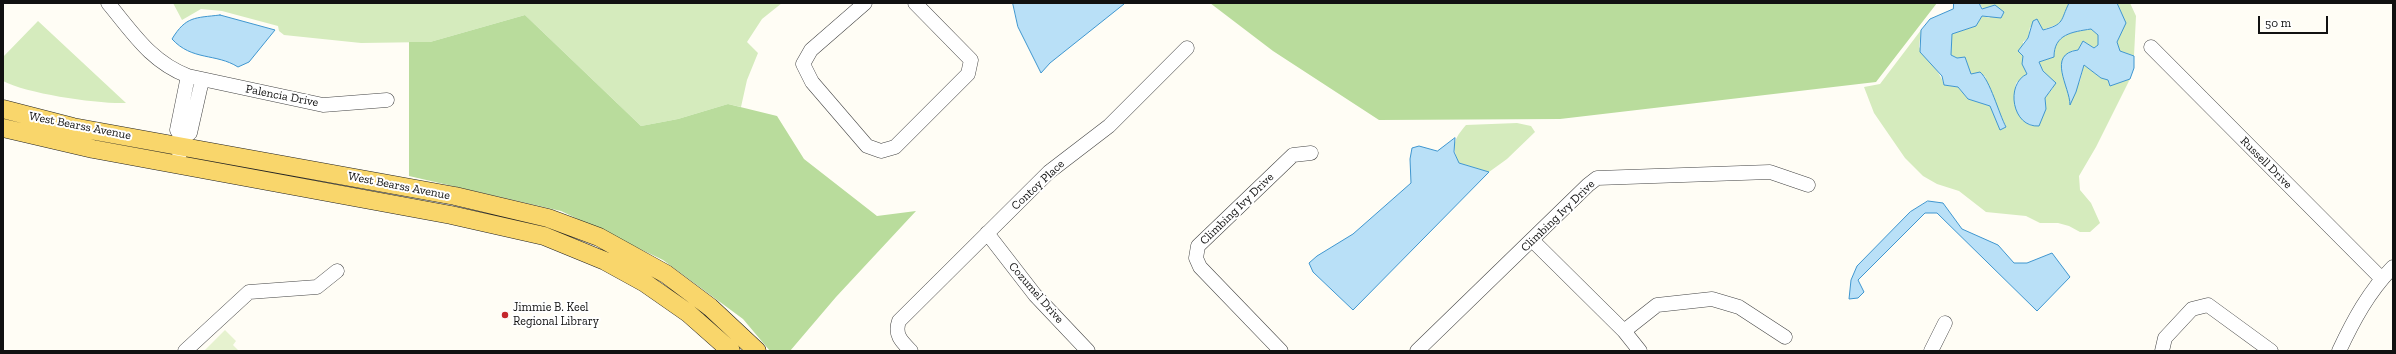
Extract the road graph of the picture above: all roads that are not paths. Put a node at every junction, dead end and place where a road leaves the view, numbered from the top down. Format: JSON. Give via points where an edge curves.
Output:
{"nodes":[{"id":1,"x":108,"y":3,"type":"edge"},
{"id":2,"x":865,"y":3,"type":"edge"},
{"id":3,"x":915,"y":3,"type":"edge"},
{"id":4,"x":2151,"y":47,"type":"dead end"},
{"id":5,"x":1187,"y":48,"type":"dead end"},
{"id":6,"x":188,"y":76,"type":"junction"},
{"id":7,"x":202,"y":80,"type":"junction"},
{"id":8,"x":387,"y":100,"type":"dead end"},
{"id":9,"x":3,"y":109,"type":"edge"},
{"id":10,"x":3,"y":128,"type":"edge"},
{"id":11,"x":182,"y":141,"type":"junction"},
{"id":12,"x":1311,"y":153,"type":"dead end"},
{"id":13,"x":178,"y":164,"type":"junction"},
{"id":14,"x":1808,"y":184,"type":"dead end"},
{"id":15,"x":451,"y":216,"type":"junction"},
{"id":16,"x":548,"y":218,"type":"junction"},
{"id":17,"x":987,"y":233,"type":"junction"},
{"id":18,"x":1532,"y":240,"type":"junction"},
{"id":19,"x":2393,"y":267,"type":"edge"},
{"id":20,"x":337,"y":271,"type":"dead end"},
{"id":21,"x":2382,"y":279,"type":"junction"},
{"id":22,"x":1945,"y":323,"type":"dead end"},
{"id":23,"x":1624,"y":331,"type":"junction"},
{"id":24,"x":1785,"y":337,"type":"dead end"},
{"id":25,"x":185,"y":351,"type":"edge"},
{"id":26,"x":731,"y":351,"type":"edge"},
{"id":27,"x":757,"y":351,"type":"edge"},
{"id":28,"x":911,"y":351,"type":"edge"},
{"id":29,"x":1088,"y":351,"type":"edge"},
{"id":30,"x":1281,"y":351,"type":"edge"},
{"id":31,"x":1417,"y":351,"type":"edge"},
{"id":32,"x":1640,"y":351,"type":"edge"},
{"id":33,"x":1931,"y":351,"type":"edge"},
{"id":34,"x":2162,"y":351,"type":"edge"},
{"id":35,"x":2271,"y":351,"type":"edge"},
{"id":36,"x":2339,"y":351,"type":"edge"}],
"edges":[{"from":1,"to":6,"type":"street","name":"Palencia Drive","via":[[157,60],[172,70]]},
{"from":2,"to":3,"type":"street","via":[[811,50],[803,64],[812,82],[867,146],[881,151],[896,147],[968,74],[971,60]]},
{"from":4,"to":21,"type":"street","name":"Russell Drive"},
{"from":5,"to":17,"type":"street","name":"Contoy Place","via":[[1110,126],[1048,172]]},
{"from":6,"to":7,"type":"street","name":"Palencia Drive"},
{"from":6,"to":11,"type":"street","via":[[177,130]]},
{"from":7,"to":8,"type":"street","name":"Palencia Drive","via":[[323,105]]},
{"from":7,"to":11,"type":"street","via":[[190,133]]},
{"from":9,"to":11,"type":"main road","name":"West Bearss Avenue","via":[[73,126]]},
{"from":10,"to":13,"type":"main road","name":"West Bearss Avenue","via":[[85,147]]},
{"from":11,"to":13,"type":"street"},
{"from":11,"to":16,"type":"main road","name":"West Bearss Avenue","via":[[469,199]]},
{"from":12,"to":30,"type":"street","name":"Climbing Ivy Drive","via":[[1293,155],[1198,246],[1196,258],[1200,267]]},
{"from":13,"to":15,"type":"main road","name":"West Bearss Avenue"},
{"from":14,"to":18,"type":"street","name":"Climbing Ivy Drive","via":[[1770,172],[1597,178]]},
{"from":15,"to":16,"type":"main road","via":[[468,206],[534,220]]},
{"from":15,"to":26,"type":"main road","name":"West Bearss Avenue","via":[[544,236],[605,261],[645,283],[674,303]]},
{"from":16,"to":27,"type":"main road","name":"West Bearss Avenue","via":[[599,237],[666,274],[710,307]]},
{"from":17,"to":28,"type":"street","name":"Contoy Place","via":[[899,321],[896,329],[900,339]]},
{"from":17,"to":29,"type":"street","name":"Cozumel Drive","via":[[1035,295]]},
{"from":18,"to":23,"type":"street"},
{"from":18,"to":31,"type":"street","name":"Climbing Ivy Drive"},
{"from":19,"to":21,"type":"street"},
{"from":20,"to":25,"type":"street","via":[[317,287],[248,292]]},
{"from":21,"to":36,"type":"street","via":[[2354,319]]},
{"from":22,"to":33,"type":"street"},
{"from":23,"to":24,"type":"street","via":[[1657,305],[1712,299],[1739,307]]},
{"from":23,"to":32,"type":"street"},
{"from":34,"to":35,"type":"street","via":[[2165,338],[2192,309],[2208,305]]}]}
